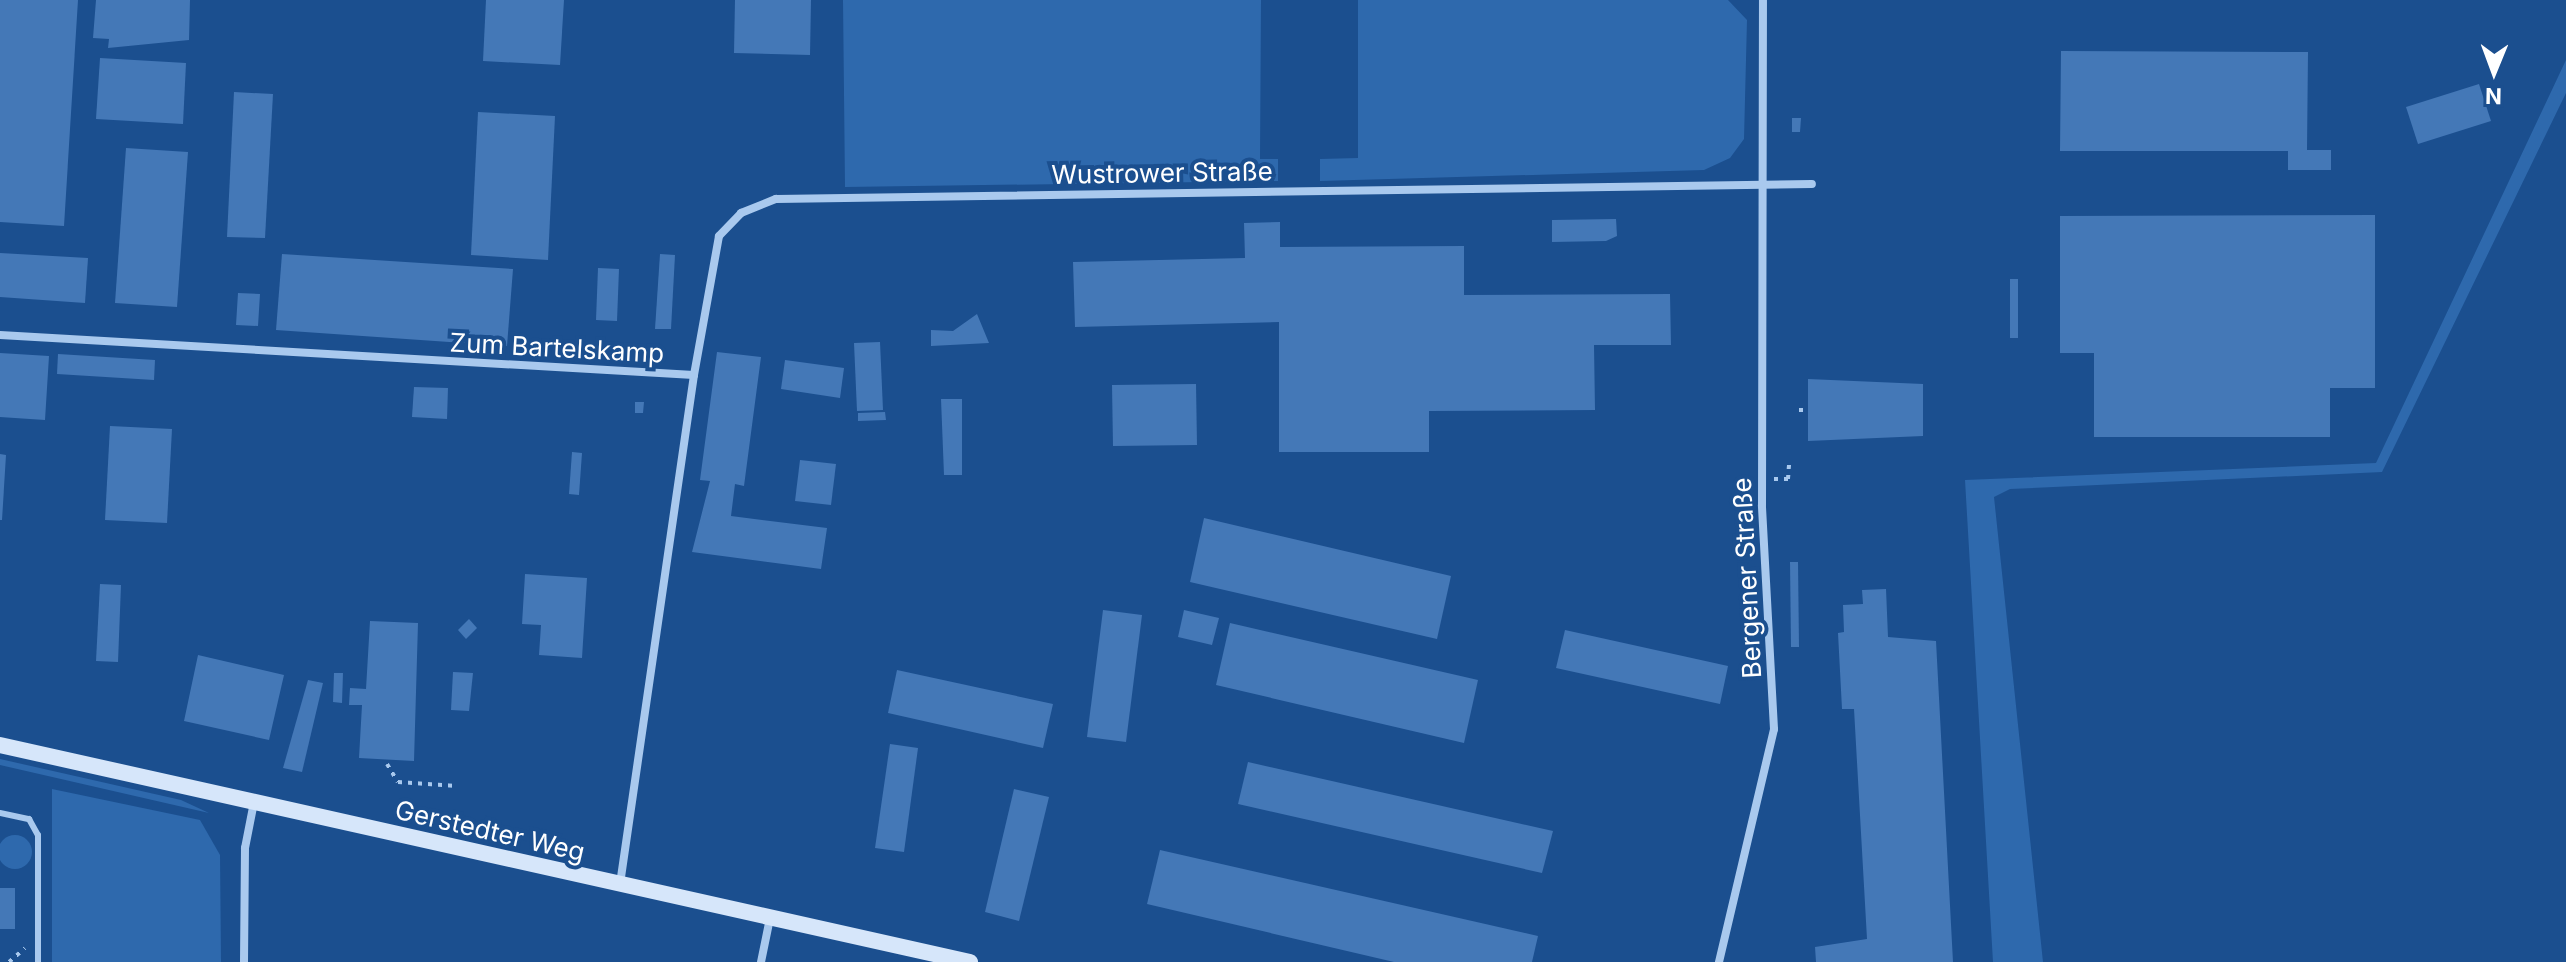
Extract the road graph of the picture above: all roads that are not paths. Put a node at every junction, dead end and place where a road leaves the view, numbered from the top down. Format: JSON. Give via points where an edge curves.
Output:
{"nodes":[{"id":1,"x":1762,"y":1,"type":"edge"},
{"id":2,"x":1812,"y":184,"type":"dead end"},
{"id":3,"x":1760,"y":185,"type":"junction"},
{"id":4,"x":0,"y":335,"type":"edge"},
{"id":5,"x":694,"y":375,"type":"junction"},
{"id":6,"x":0,"y":745,"type":"edge"},
{"id":7,"x":254,"y":801,"type":"junction"},
{"id":8,"x":0,"y":813,"type":"edge"},
{"id":9,"x":620,"y":885,"type":"junction"},
{"id":10,"x":770,"y":918,"type":"junction"},
{"id":11,"x":38,"y":962,"type":"edge"},
{"id":12,"x":244,"y":962,"type":"edge"},
{"id":13,"x":761,"y":962,"type":"edge"},
{"id":14,"x":970,"y":962,"type":"edge"},
{"id":15,"x":1719,"y":962,"type":"edge"}],
"edges":[{"from":1,"to":3,"type":"street","name":"Bergener Straße"},
{"from":2,"to":3,"type":"street","name":"Wustrower Straße"},
{"from":3,"to":5,"type":"street","name":"Wustrower Straße","via":[[776,199],[741,213],[719,236]]},
{"from":3,"to":15,"type":"street","name":"Bergener Straße","via":[[1762,505],[1774,729]]},
{"from":4,"to":5,"type":"street","name":"Zum Bartelskamp"},
{"from":5,"to":9,"type":"street","name":"Zum Bartelskamp"},
{"from":6,"to":7,"type":"street","name":"Gerstedter Weg"},
{"from":7,"to":9,"type":"street","name":"Gerstedter Weg"},
{"from":7,"to":12,"type":"street","via":[[245,848]]},
{"from":8,"to":11,"type":"lane","via":[[29,819],[38,835]]},
{"from":9,"to":10,"type":"street","name":"Gerstedter Weg"},
{"from":10,"to":13,"type":"street"},
{"from":10,"to":14,"type":"street","name":"Gerstedter Weg"}]}
